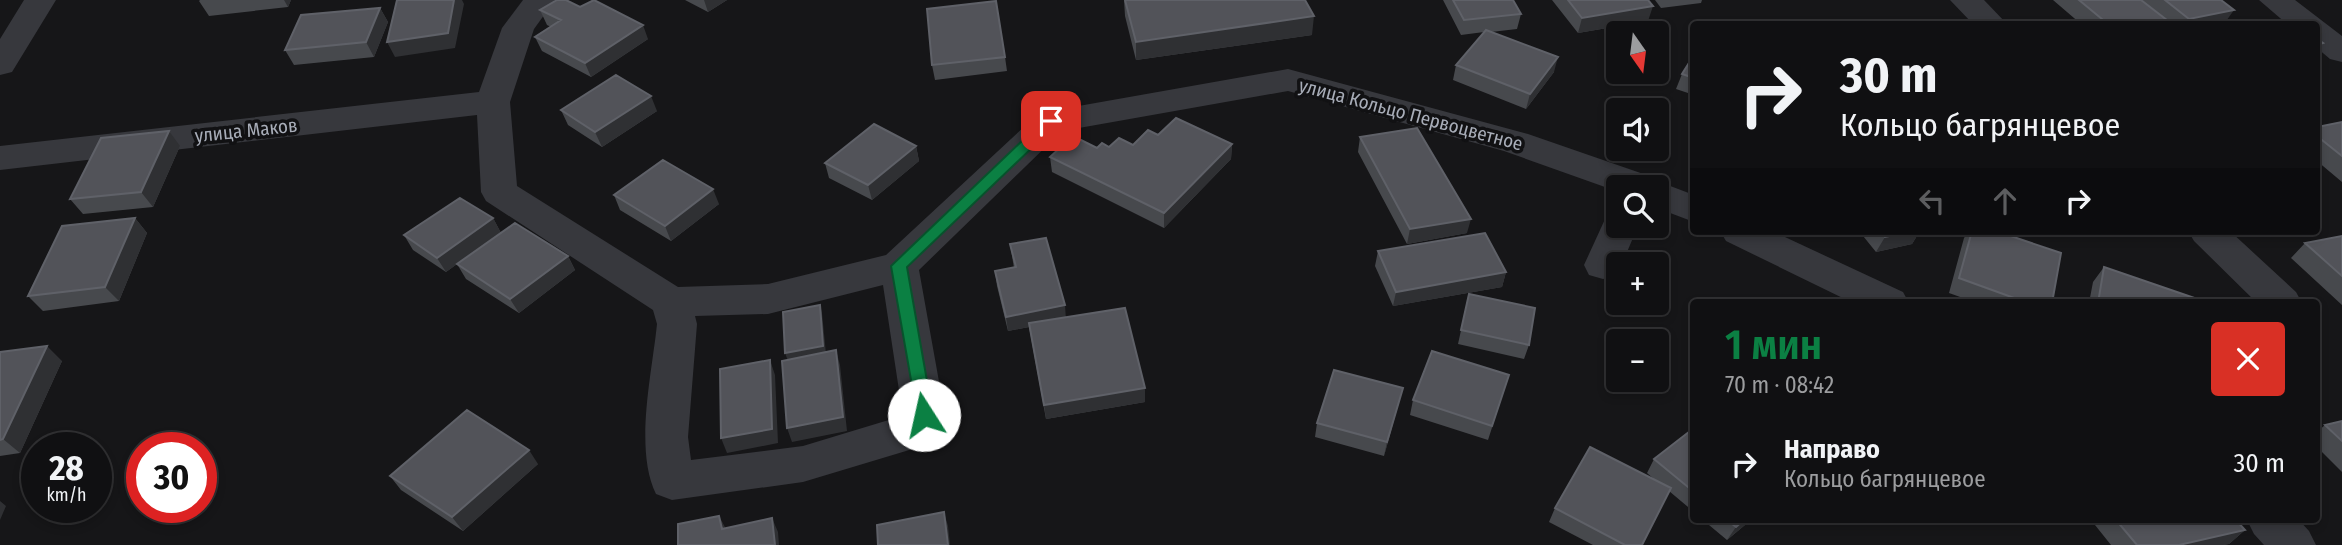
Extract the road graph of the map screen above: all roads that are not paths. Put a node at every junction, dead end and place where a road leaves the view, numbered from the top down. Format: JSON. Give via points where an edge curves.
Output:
{"nodes":[{"id":1,"x":539,"y":0,"type":"edge"},
{"id":2,"x":1966,"y":0,"type":"edge"},
{"id":3,"x":2275,"y":0,"type":"edge"},
{"id":4,"x":22,"y":16,"type":"edge"},
{"id":5,"x":1989,"y":21,"type":"edge"},
{"id":6,"x":2303,"y":21,"type":"edge"},
{"id":7,"x":2320,"y":34,"type":"edge"},
{"id":8,"x":2342,"y":52,"type":"edge"},
{"id":9,"x":0,"y":65,"type":"edge"},
{"id":10,"x":493,"y":102,"type":"junction"},
{"id":11,"x":0,"y":158,"type":"edge"},
{"id":12,"x":1607,"y":175,"type":"edge"},
{"id":13,"x":1669,"y":199,"type":"edge"},
{"id":14,"x":1690,"y":207,"type":"edge"},
{"id":15,"x":1747,"y":235,"type":"edge"},
{"id":16,"x":2211,"y":235,"type":"edge"},
{"id":17,"x":1614,"y":238,"type":"edge"},
{"id":18,"x":1603,"y":265,"type":"dead end"},
{"id":19,"x":899,"y":266,"type":"junction"},
{"id":20,"x":1881,"y":299,"type":"edge"},
{"id":21,"x":2278,"y":299,"type":"edge"},
{"id":22,"x":671,"y":302,"type":"junction"},
{"id":23,"x":2273,"y":523,"type":"edge"},
{"id":24,"x":2293,"y":545,"type":"edge"}],
"edges":[{"from":1,"to":10,"type":"street","via":[[518,27]]},
{"from":2,"to":5,"type":"street"},
{"from":3,"to":6,"type":"street"},
{"from":4,"to":9,"type":"street"},
{"from":7,"to":8,"type":"street"},
{"from":10,"to":11,"type":"street","name":"улица Маков"},
{"from":10,"to":22,"type":"street","via":[[499,192]]},
{"from":12,"to":19,"type":"street","name":"улица Кольцо Первоцветное","via":[[1516,142],[1289,80],[1051,121]]},
{"from":13,"to":14,"type":"street","name":"улица Кольцо Первоцветное"},
{"from":15,"to":20,"type":"street"},
{"from":16,"to":21,"type":"street"},
{"from":17,"to":18,"type":"street"},
{"from":19,"to":22,"type":"street","via":[[768,299]]},
{"from":19,"to":22,"type":"street","via":[[924,415],[905,433],[803,464],[672,481],[667,437],[677,324]]},
{"from":23,"to":24,"type":"street"}]}
